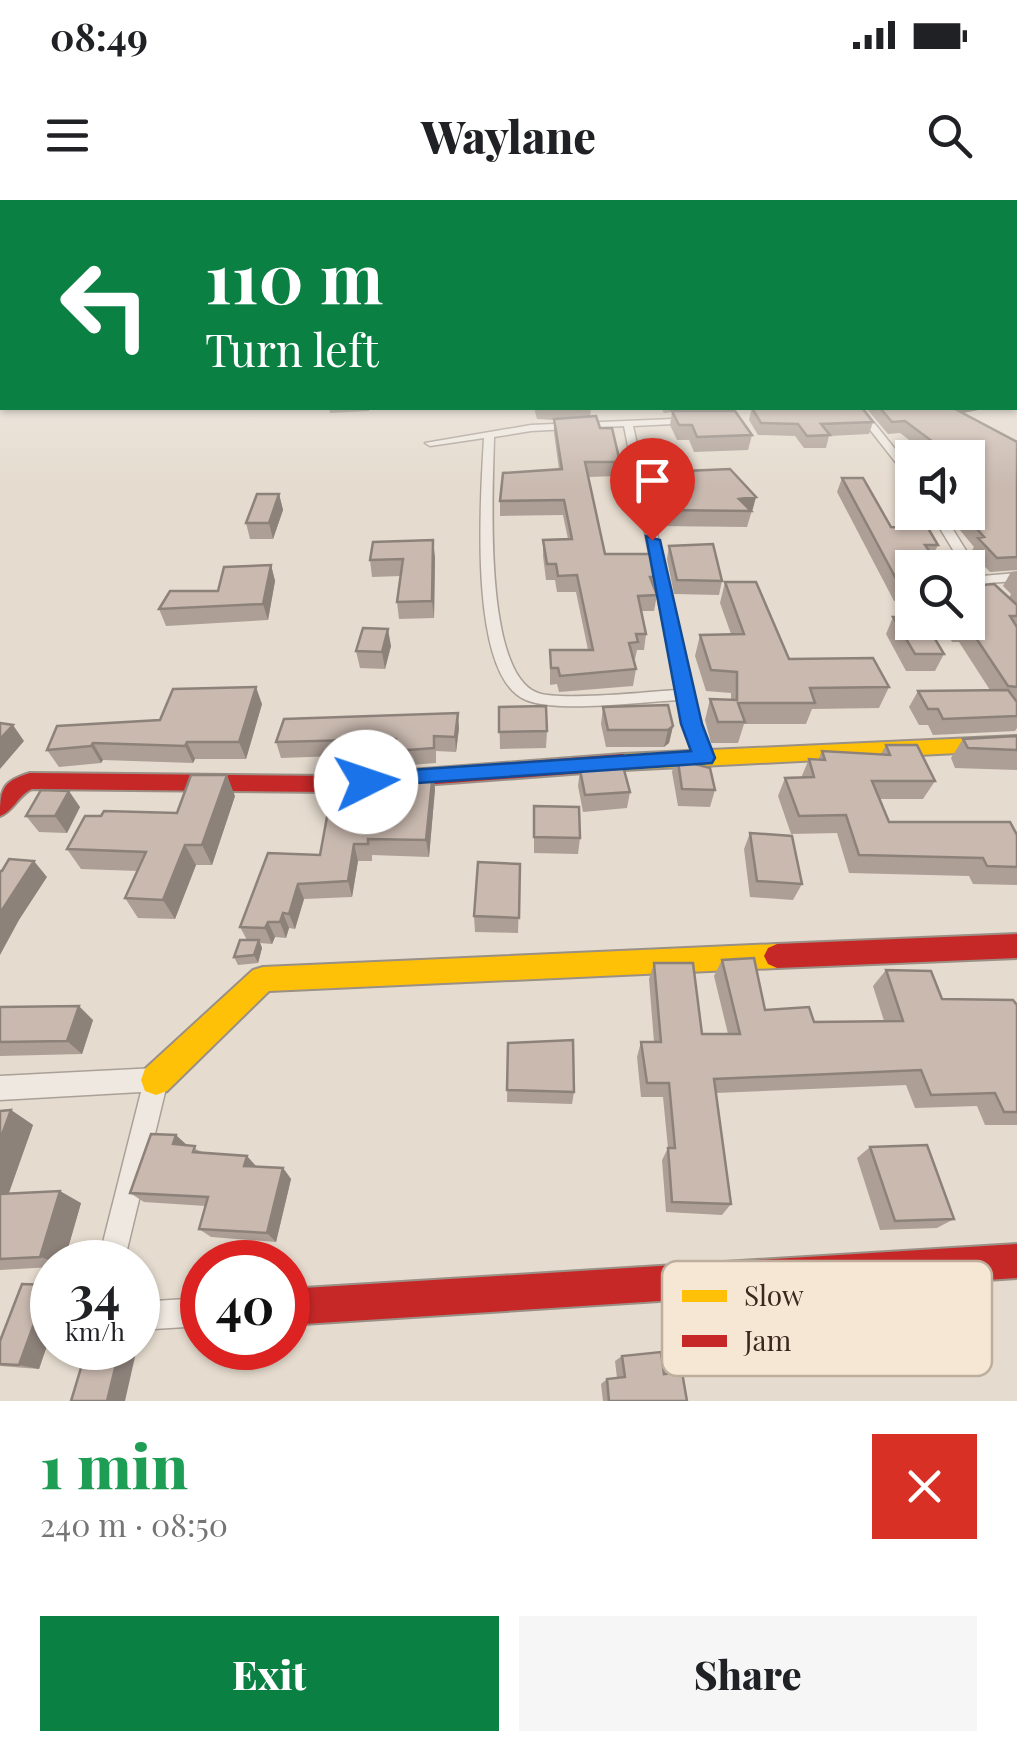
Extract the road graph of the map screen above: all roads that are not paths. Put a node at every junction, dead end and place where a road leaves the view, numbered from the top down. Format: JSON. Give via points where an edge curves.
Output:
{"nodes":[{"id":1,"x":593,"y":410,"type":"edge"},
{"id":2,"x":859,"y":410,"type":"edge"},
{"id":3,"x":704,"y":419,"type":"edge"},
{"id":4,"x":599,"y":423,"type":"junction"},
{"id":5,"x":628,"y":424,"type":"junction"},
{"id":6,"x":489,"y":434,"type":"junction"},
{"id":7,"x":430,"y":443,"type":"dead end"},
{"id":8,"x":895,"y":455,"type":"edge"},
{"id":9,"x":1017,"y":578,"type":"edge"},
{"id":10,"x":985,"y":580,"type":"edge"},
{"id":11,"x":985,"y":587,"type":"edge"},
{"id":12,"x":1017,"y":620,"type":"edge"},
{"id":13,"x":684,"y":694,"type":"junction"},
{"id":14,"x":1017,"y":743,"type":"edge"},
{"id":15,"x":704,"y":758,"type":"junction"},
{"id":16,"x":0,"y":807,"type":"edge"},
{"id":17,"x":1017,"y":946,"type":"edge"},
{"id":18,"x":156,"y":1080,"type":"junction"},
{"id":19,"x":0,"y":1088,"type":"edge"},
{"id":20,"x":116,"y":1240,"type":"edge"},
{"id":21,"x":1017,"y":1261,"type":"edge"},
{"id":22,"x":992,"y":1263,"type":"edge"},
{"id":23,"x":662,"y":1283,"type":"edge"},
{"id":24,"x":310,"y":1306,"type":"edge"}],
"edges":[{"from":1,"to":4,"type":"street"},
{"from":2,"to":8,"type":"street"},
{"from":3,"to":5,"type":"street"},
{"from":4,"to":5,"type":"street"},
{"from":4,"to":6,"type":"street"},
{"from":5,"to":13,"type":"street"},
{"from":6,"to":7,"type":"street"},
{"from":6,"to":13,"type":"street","via":[[494,641],[512,683],[528,697],[547,700]]},
{"from":9,"to":10,"type":"street"},
{"from":11,"to":12,"type":"street"},
{"from":13,"to":15,"type":"street"},
{"from":14,"to":15,"type":"street"},
{"from":15,"to":16,"type":"street","via":[[330,784],[30,782],[15,787]]},
{"from":17,"to":18,"type":"street","via":[[262,979]]},
{"from":18,"to":19,"type":"street"},
{"from":18,"to":20,"type":"street"},
{"from":21,"to":22,"type":"street"},
{"from":23,"to":24,"type":"street"}]}
